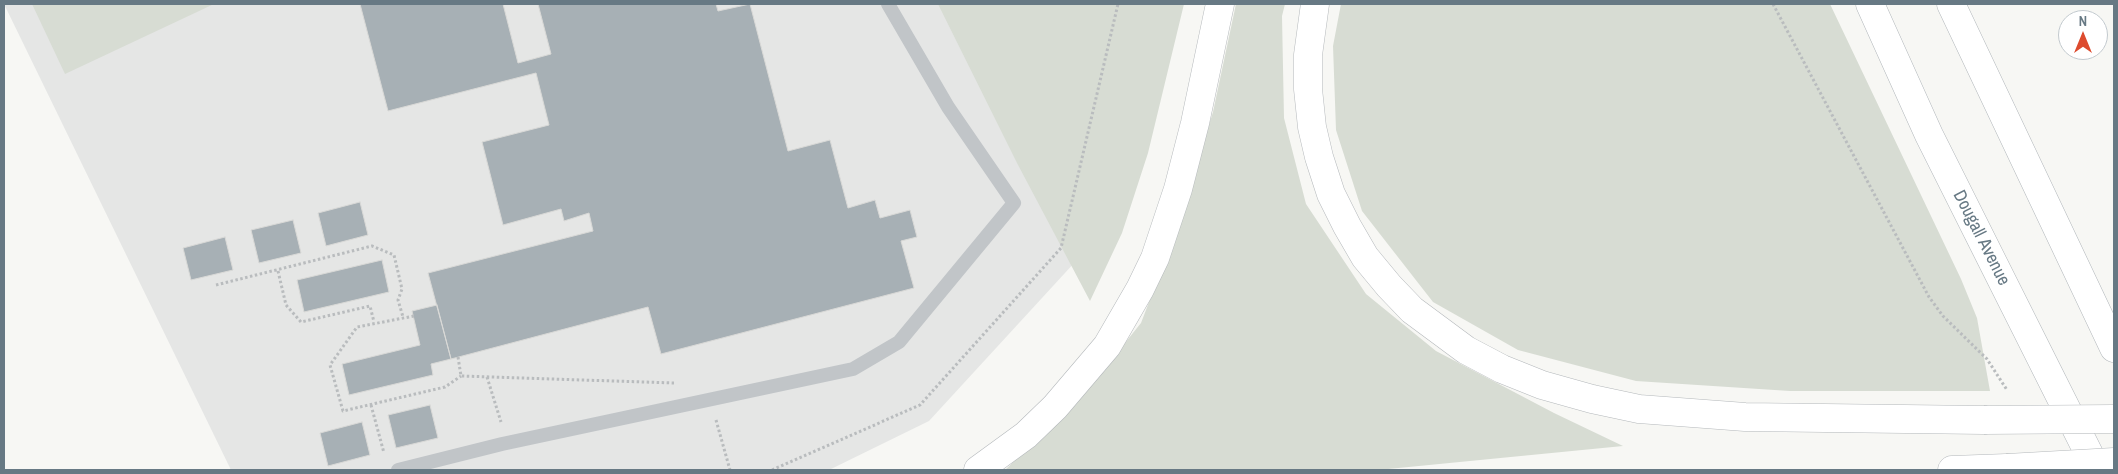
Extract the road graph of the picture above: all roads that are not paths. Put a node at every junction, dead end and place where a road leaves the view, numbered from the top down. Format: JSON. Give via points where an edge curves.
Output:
{"nodes":[{"id":1,"x":888,"y":4,"type":"edge"},
{"id":2,"x":1220,"y":4,"type":"edge"},
{"id":3,"x":1316,"y":4,"type":"edge"},
{"id":4,"x":1870,"y":4,"type":"edge"},
{"id":5,"x":1951,"y":4,"type":"edge"},
{"id":6,"x":2114,"y":348,"type":"edge"},
{"id":7,"x":2114,"y":419,"type":"edge"},
{"id":8,"x":2114,"y":462,"type":"edge"},
{"id":9,"x":398,"y":470,"type":"edge"},
{"id":10,"x":978,"y":470,"type":"edge"},
{"id":11,"x":1952,"y":470,"type":"edge"},
{"id":12,"x":2097,"y":470,"type":"edge"}],
"edges":[{"from":1,"to":9,"type":"lane","via":[[948,108],[1014,203],[900,342],[853,369],[502,444]]},
{"from":2,"to":10,"type":"main road","via":[[1178,189],[1155,258],[1140,289],[1107,346],[1055,407],[1026,435]]},
{"from":3,"to":7,"type":"main road","bridge":true,"via":[[1308,55],[1312,127],[1331,194],[1347,226],[1365,256],[1412,310],[1466,350],[1502,369],[1542,385],[1639,408],[1754,417]]},
{"from":4,"to":12,"type":"main road","name":"Dougall Avenue","via":[[1929,136]]},
{"from":5,"to":6,"type":"main road"},
{"from":8,"to":11,"type":"main road","bridge":true}]}
